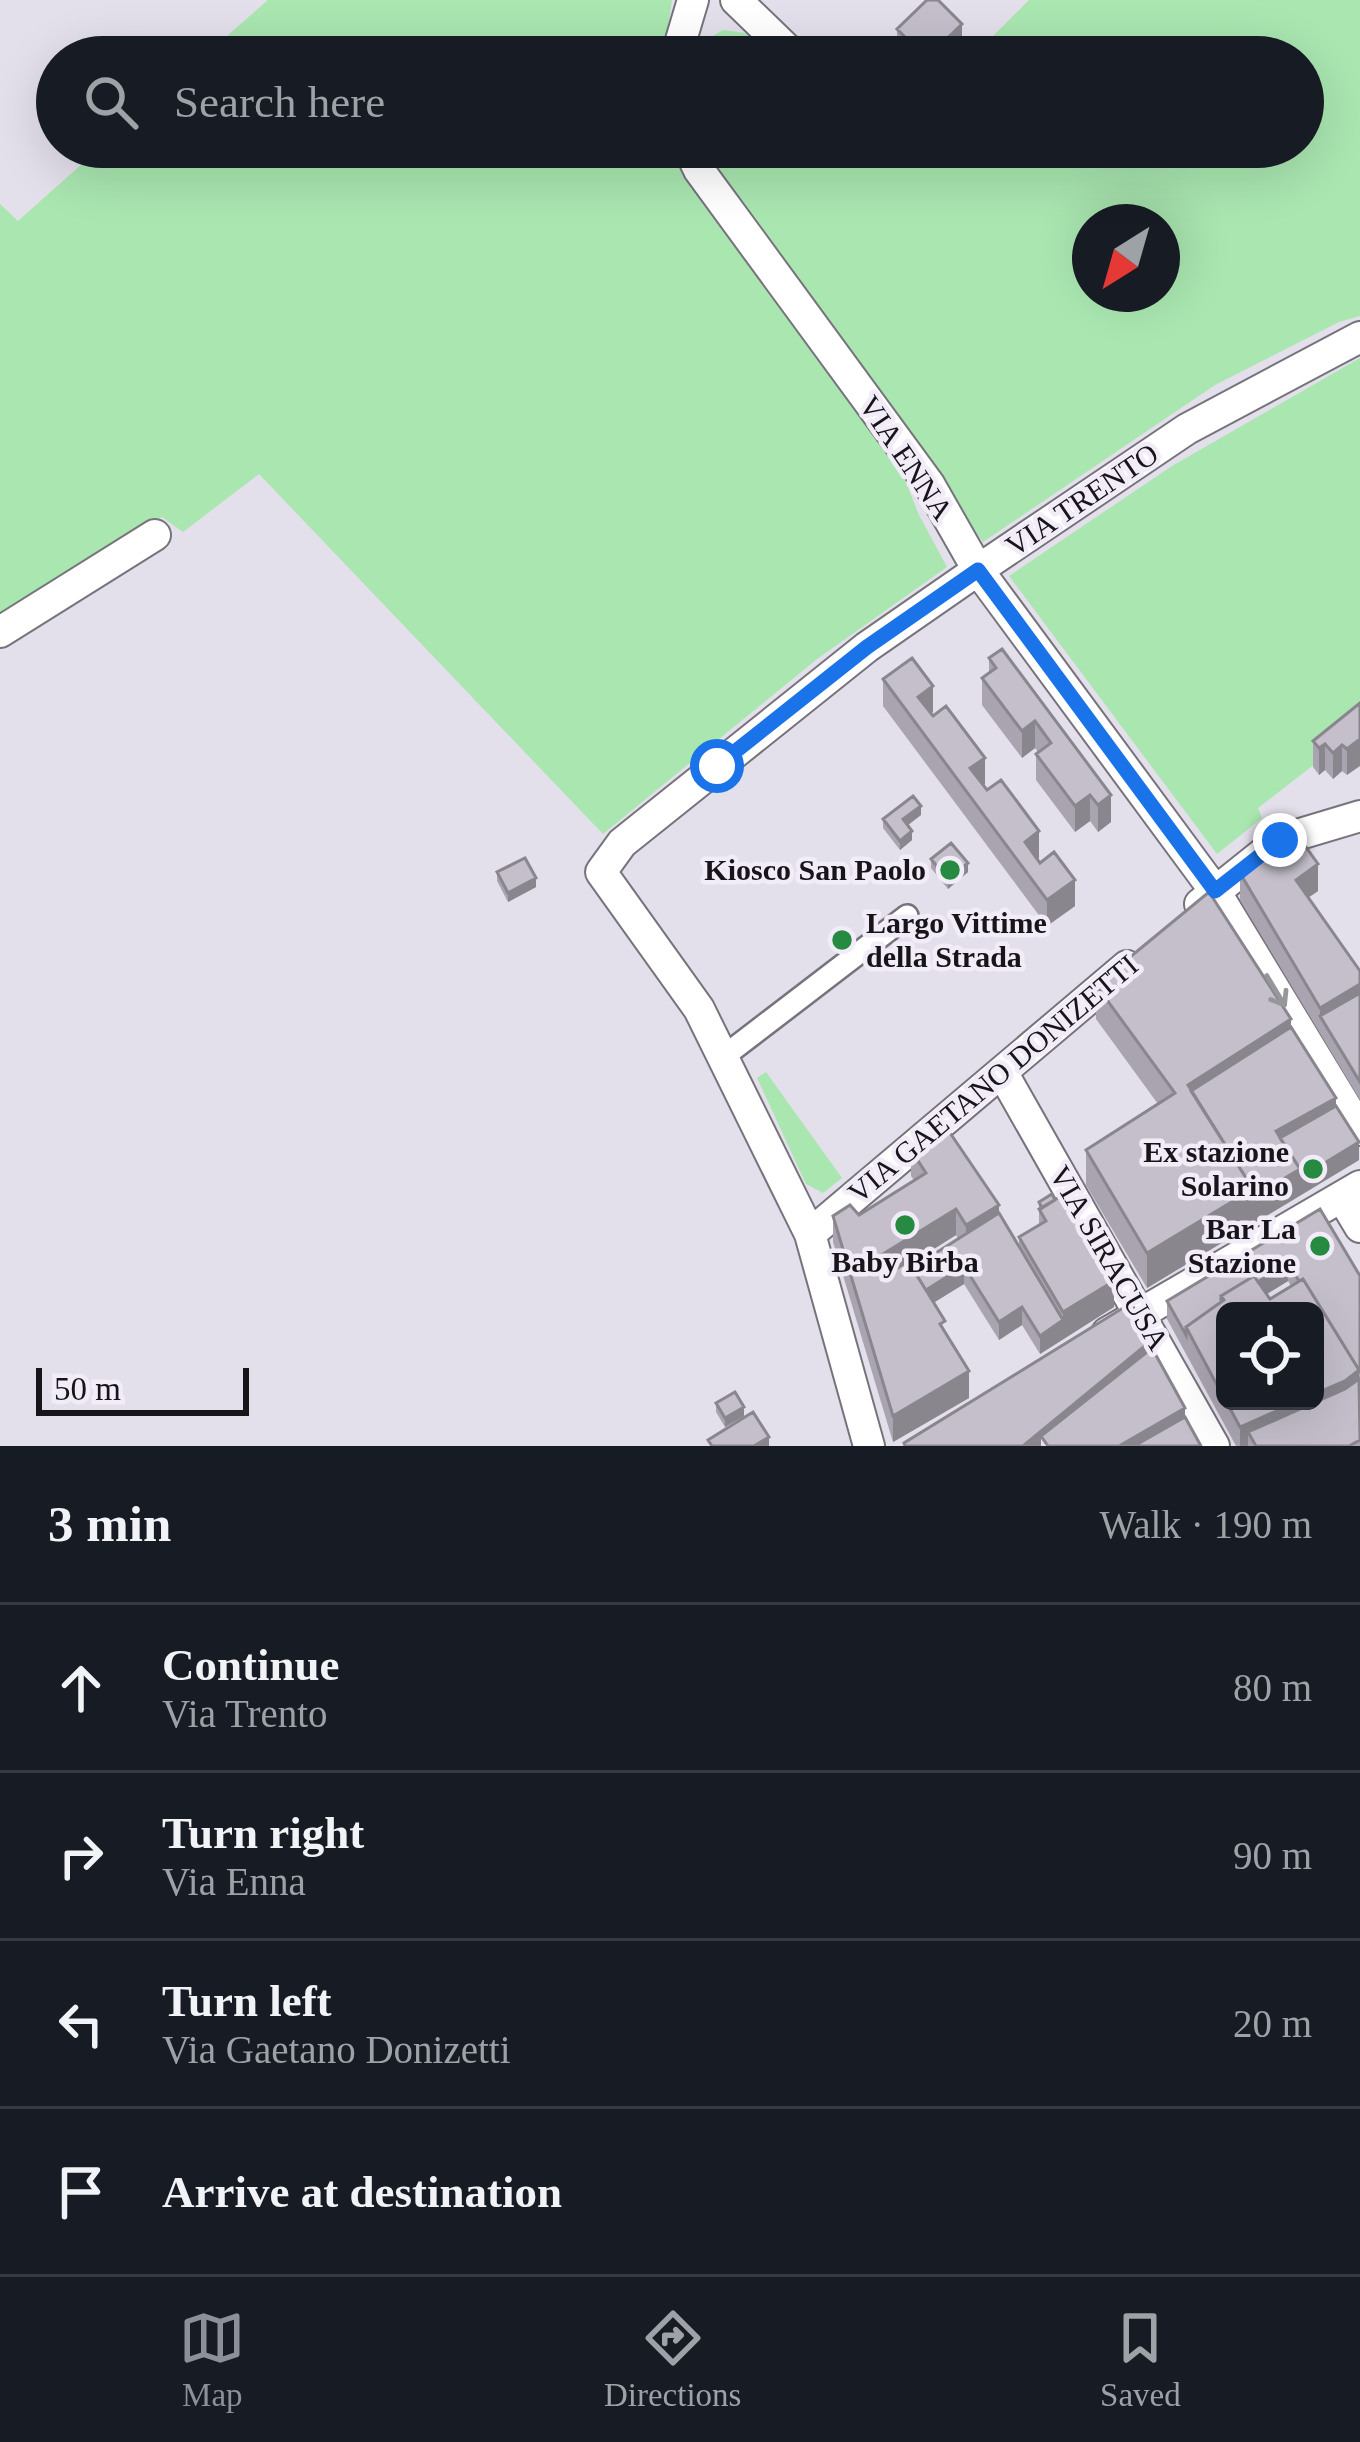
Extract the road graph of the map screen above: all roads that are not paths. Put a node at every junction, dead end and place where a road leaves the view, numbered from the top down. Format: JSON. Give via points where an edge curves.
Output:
{"nodes":[{"id":1,"x":693,"y":0,"type":"edge"},
{"id":2,"x":736,"y":0,"type":"edge"},
{"id":3,"x":682,"y":36,"type":"edge"},
{"id":4,"x":773,"y":36,"type":"edge"},
{"id":5,"x":698,"y":168,"type":"edge"},
{"id":6,"x":1360,"y":337,"type":"edge"},
{"id":7,"x":155,"y":535,"type":"dead end"},
{"id":8,"x":978,"y":570,"type":"junction"},
{"id":9,"x":0,"y":632,"type":"edge"},
{"id":10,"x":1360,"y":816,"type":"edge"},
{"id":11,"x":1215,"y":891,"type":"junction"},
{"id":12,"x":907,"y":916,"type":"dead end"},
{"id":13,"x":1182,"y":919,"type":"edge"},
{"id":14,"x":1148,"y":948,"type":"edge"},
{"id":15,"x":723,"y":1057,"type":"junction"},
{"id":16,"x":1002,"y":1072,"type":"junction"},
{"id":17,"x":1360,"y":1130,"type":"edge"},
{"id":18,"x":1351,"y":1192,"type":"edge"},
{"id":19,"x":1360,"y":1227,"type":"edge"},
{"id":20,"x":810,"y":1234,"type":"junction"},
{"id":21,"x":1141,"y":1312,"type":"junction"},
{"id":22,"x":1082,"y":1349,"type":"edge"},
{"id":23,"x":869,"y":1446,"type":"edge"},
{"id":24,"x":1214,"y":1446,"type":"edge"}],
"edges":[{"from":1,"to":3,"type":"street"},
{"from":2,"to":4,"type":"street"},
{"from":5,"to":8,"type":"street","name":"VIA ENNA","via":[[929,484]]},
{"from":6,"to":8,"type":"street","name":"VIA TRENTO","via":[[1186,429]]},
{"from":7,"to":9,"type":"street"},
{"from":8,"to":11,"type":"street","name":"VIA ENNA"},
{"from":8,"to":15,"type":"street","name":"VIA TRENTO","via":[[701,779],[622,843],[601,872],[699,1009]]},
{"from":10,"to":11,"type":"street","via":[[1280,840]]},
{"from":11,"to":13,"type":"street"},
{"from":11,"to":17,"type":"street","name":"VIA ENNA","one_way":true},
{"from":12,"to":15,"type":"street"},
{"from":14,"to":16,"type":"street","name":"VIA GAETANO DONIZETTI"},
{"from":15,"to":20,"type":"street"},
{"from":16,"to":20,"type":"street","name":"VIA GAETANO DONIZETTI"},
{"from":16,"to":21,"type":"street","name":"VIA SIRACUSA"},
{"from":18,"to":19,"type":"street"},
{"from":18,"to":21,"type":"street"},
{"from":20,"to":23,"type":"street"},
{"from":21,"to":22,"type":"street"},
{"from":21,"to":24,"type":"street","name":"VIA SIRACUSA"}]}
